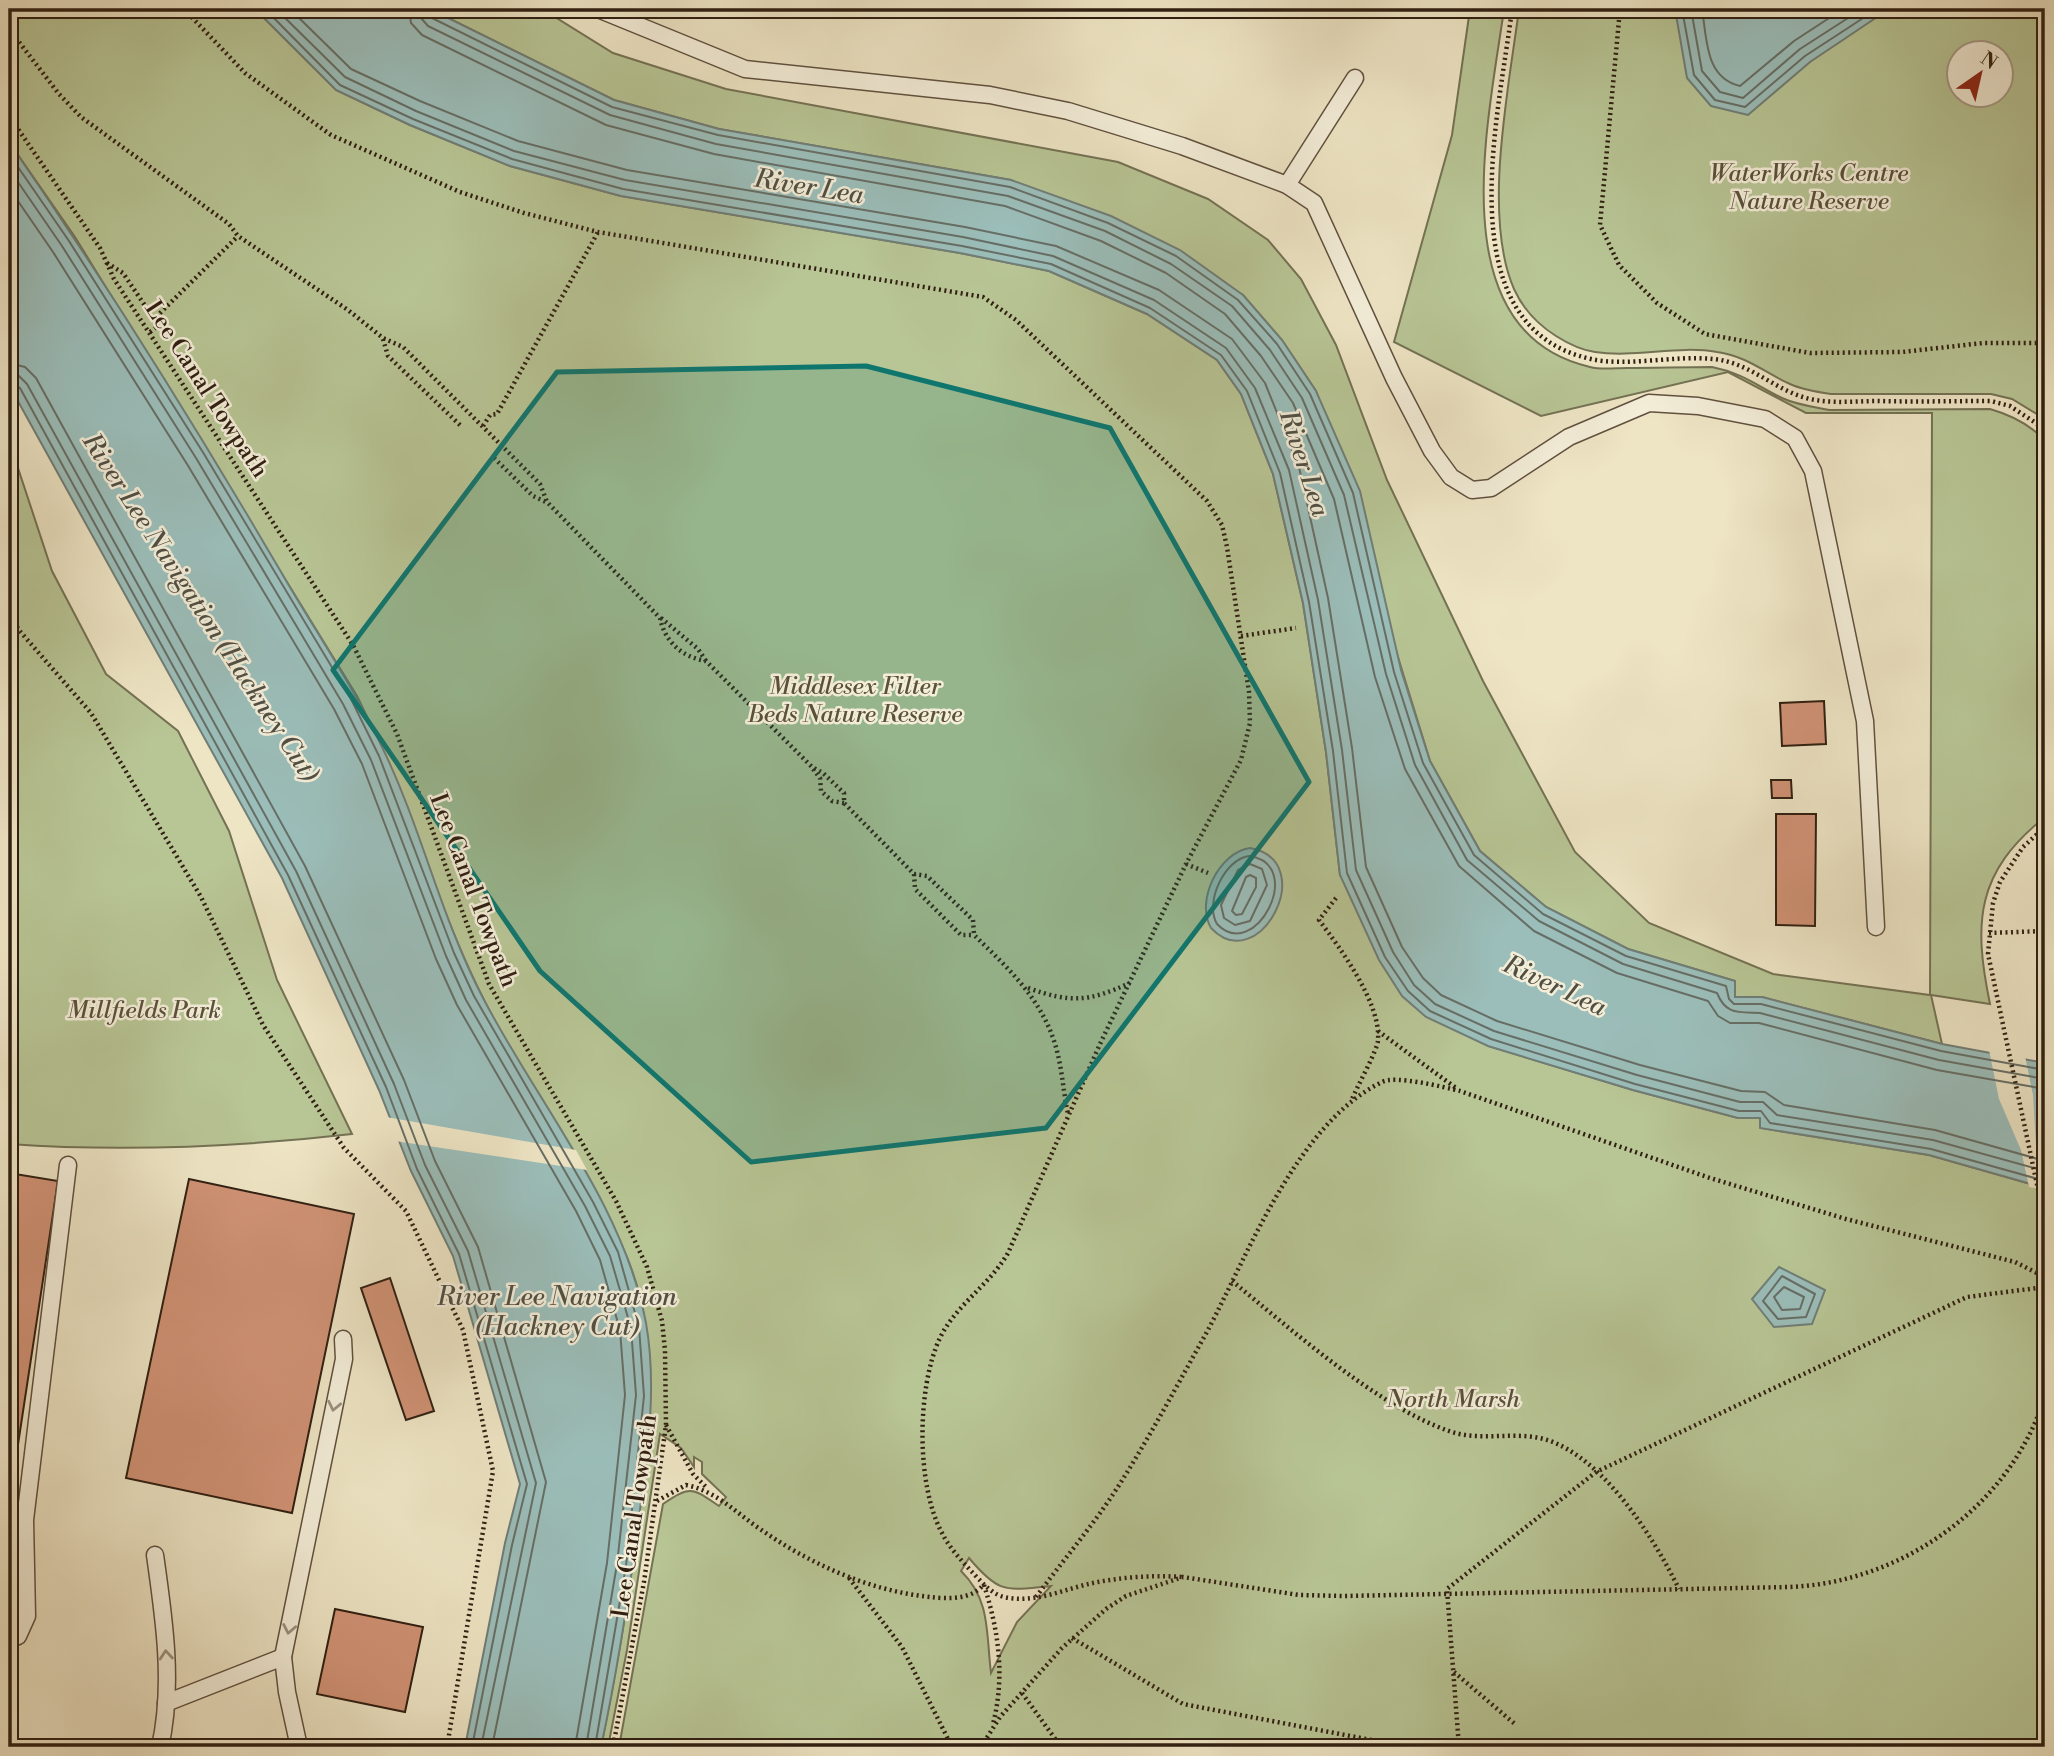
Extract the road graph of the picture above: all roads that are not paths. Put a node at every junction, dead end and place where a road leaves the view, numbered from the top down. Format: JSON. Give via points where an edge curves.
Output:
{"nodes":[{"id":1,"x":598,"y":9,"type":"edge"},
{"id":2,"x":1354,"y":78,"type":"dead end"},
{"id":3,"x":1287,"y":185,"type":"junction"},
{"id":4,"x":1876,"y":928,"type":"dead end"},
{"id":5,"x":68,"y":1165,"type":"dead end"},
{"id":6,"x":343,"y":1339,"type":"dead end"},
{"id":7,"x":155,"y":1555,"type":"dead end"},
{"id":8,"x":9,"y":1640,"type":"edge"},
{"id":9,"x":283,"y":1657,"type":"junction"},
{"id":10,"x":166,"y":1703,"type":"junction"},
{"id":11,"x":160,"y":1747,"type":"edge"},
{"id":12,"x":299,"y":1747,"type":"edge"}],
"edges":[{"from":1,"to":3,"type":"lane","via":[[745,69],[990,95],[1068,111]]},
{"from":2,"to":3,"type":"lane"},
{"from":3,"to":4,"type":"lane","via":[[1314,203],[1432,451],[1451,477],[1472,489],[1491,488],[1569,437],[1649,403],[1698,406],[1765,419],[1795,438],[1813,471],[1865,721]]},
{"from":5,"to":8,"type":"lane","via":[[25,1520],[27,1616],[18,1636]]},
{"from":6,"to":9,"type":"lane","one_way":true,"via":[[344,1359]]},
{"from":10,"to":7,"type":"lane","one_way":true,"via":[[167,1666]]},
{"from":9,"to":10,"type":"lane"},
{"from":9,"to":12,"type":"lane"},
{"from":10,"to":11,"type":"lane"}]}
